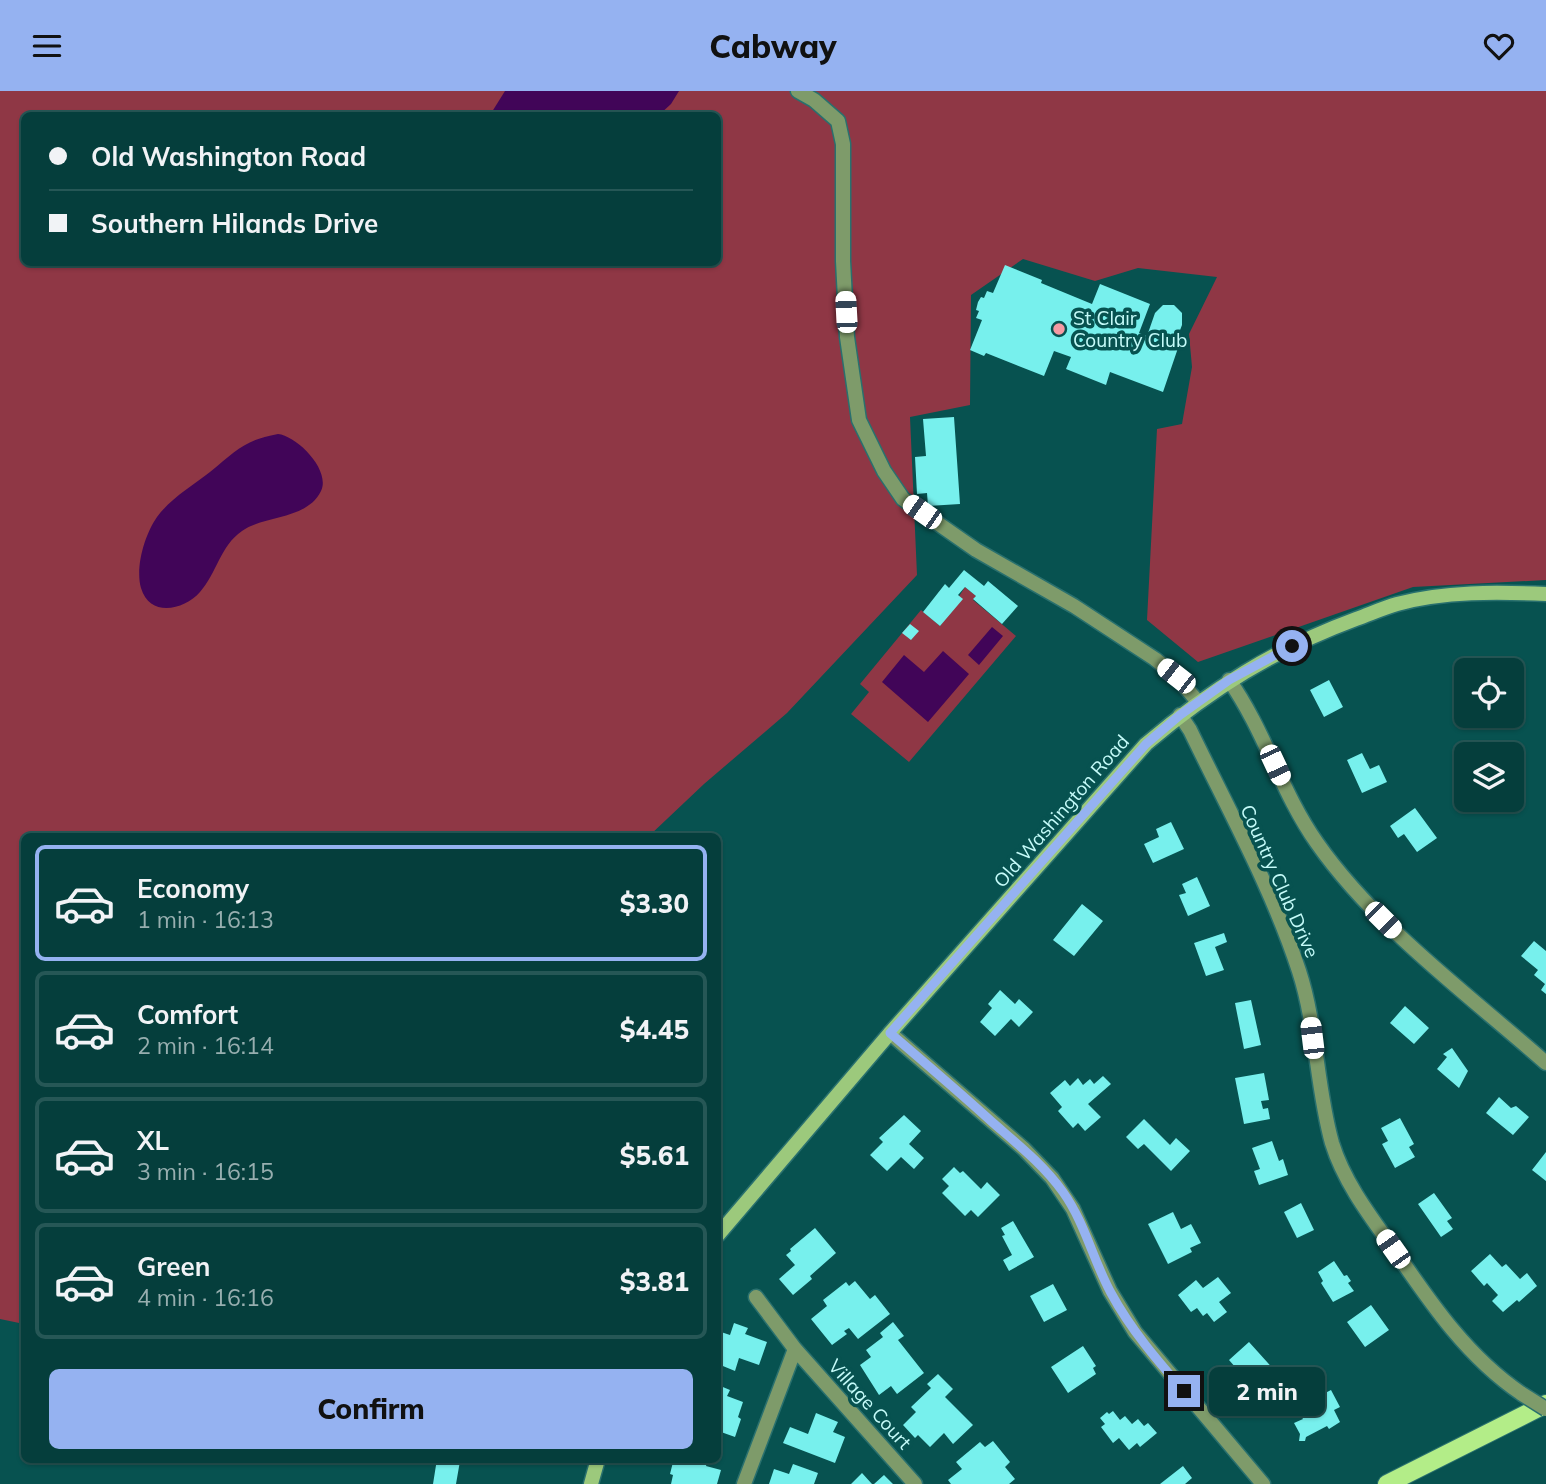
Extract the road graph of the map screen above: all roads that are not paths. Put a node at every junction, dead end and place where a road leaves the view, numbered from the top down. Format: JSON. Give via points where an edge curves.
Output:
{"nodes":[{"id":1,"x":798,"y":91,"type":"edge"},
{"id":2,"x":1546,"y":594,"type":"edge"},
{"id":3,"x":1229,"y":680,"type":"junction"},
{"id":4,"x":1198,"y":702,"type":"junction"},
{"id":5,"x":1180,"y":715,"type":"junction"},
{"id":6,"x":890,"y":1033,"type":"junction"},
{"id":7,"x":1546,"y":1063,"type":"edge"},
{"id":8,"x":721,"y":1231,"type":"edge"},
{"id":9,"x":756,"y":1297,"type":"dead end"},
{"id":10,"x":795,"y":1349,"type":"junction"},
{"id":11,"x":1546,"y":1404,"type":"edge"},
{"id":12,"x":1546,"y":1409,"type":"edge"},
{"id":13,"x":597,"y":1463,"type":"edge"},
{"id":14,"x":591,"y":1484,"type":"edge"},
{"id":15,"x":744,"y":1484,"type":"edge"},
{"id":16,"x":915,"y":1484,"type":"edge"},
{"id":17,"x":1263,"y":1484,"type":"edge"},
{"id":18,"x":1387,"y":1484,"type":"edge"}],
"edges":[{"from":1,"to":4,"type":"street","via":[[838,121],[843,144],[847,337],[859,419],[884,471],[903,499],[976,550],[1154,659]]},
{"from":2,"to":3,"type":"street","name":"Old Washington Road","via":[[1492,591],[1397,604],[1312,635]]},
{"from":3,"to":4,"type":"street","name":"Old Washington Road"},
{"from":3,"to":7,"type":"street","via":[[1252,715],[1300,818],[1349,884],[1394,930]]},
{"from":4,"to":5,"type":"street","name":"Old Washington Road"},
{"from":5,"to":6,"type":"street","name":"Old Washington Road","via":[[1146,744]]},
{"from":5,"to":12,"type":"street","name":"Country Club Drive","bridge":true,"via":[[1261,879],[1300,973],[1323,1107],[1343,1170],[1443,1319],[1490,1370]]},
{"from":6,"to":8,"type":"street","name":"Old Washington Road"},
{"from":6,"to":17,"type":"street","via":[[1052,1178],[1073,1209],[1110,1291],[1135,1332]]},
{"from":9,"to":10,"type":"street","name":"Village Court"},
{"from":10,"to":15,"type":"street"},
{"from":10,"to":16,"type":"street","name":"Village Court"},
{"from":11,"to":18,"type":"main road"},
{"from":13,"to":14,"type":"street"}]}
